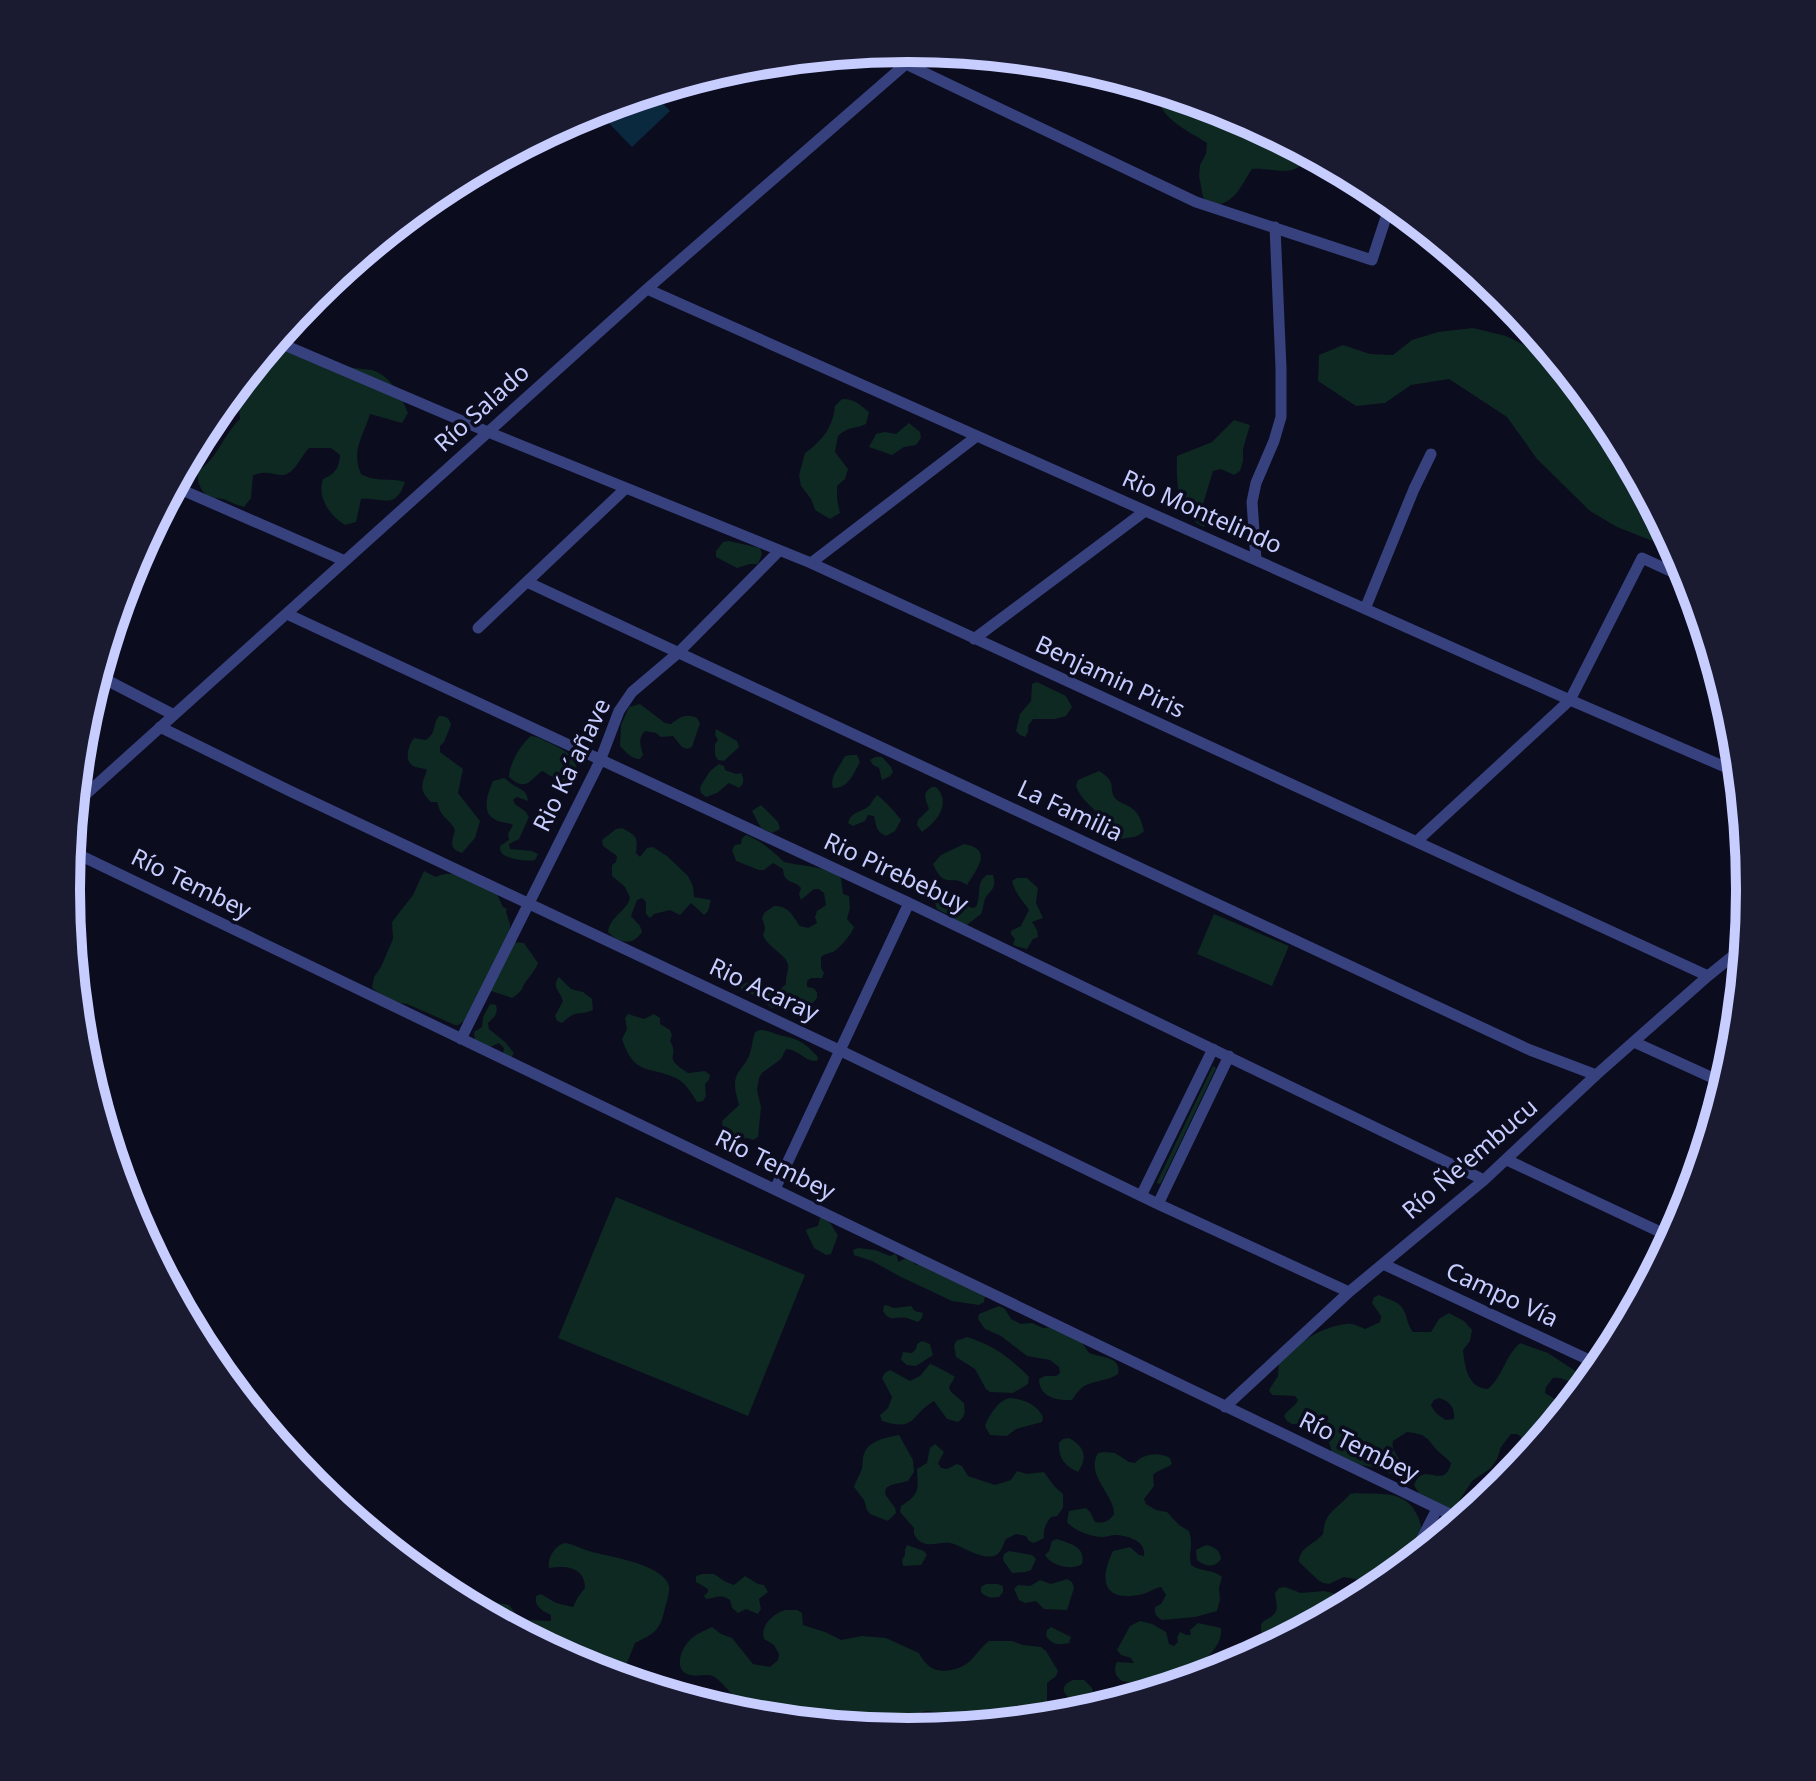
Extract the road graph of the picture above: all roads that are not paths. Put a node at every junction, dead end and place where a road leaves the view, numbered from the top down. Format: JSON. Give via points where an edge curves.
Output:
{"nodes":[{"id":1,"x":908,"y":62,"type":"edge"},
{"id":2,"x":906,"y":64,"type":"junction"},
{"id":3,"x":1387,"y":215,"type":"edge"},
{"id":4,"x":1275,"y":227,"type":"junction"},
{"id":5,"x":647,"y":289,"type":"junction"},
{"id":6,"x":284,"y":345,"type":"edge"},
{"id":7,"x":488,"y":432,"type":"junction"},
{"id":8,"x":977,"y":436,"type":"junction"},
{"id":9,"x":1431,"y":454,"type":"dead end"},
{"id":10,"x":626,"y":488,"type":"junction"},
{"id":11,"x":183,"y":490,"type":"edge"},
{"id":12,"x":1145,"y":511,"type":"junction"},
{"id":13,"x":779,"y":551,"type":"junction"},
{"id":14,"x":1256,"y":560,"type":"junction"},
{"id":15,"x":345,"y":561,"type":"junction"},
{"id":16,"x":811,"y":563,"type":"junction"},
{"id":17,"x":1673,"y":572,"type":"edge"},
{"id":18,"x":527,"y":582,"type":"junction"},
{"id":19,"x":1365,"y":609,"type":"junction"},
{"id":20,"x":287,"y":614,"type":"junction"},
{"id":21,"x":478,"y":628,"type":"dead end"},
{"id":22,"x":974,"y":639,"type":"junction"},
{"id":23,"x":678,"y":653,"type":"junction"},
{"id":24,"x":107,"y":680,"type":"edge"},
{"id":25,"x":1570,"y":700,"type":"junction"},
{"id":26,"x":174,"y":715,"type":"junction"},
{"id":27,"x":160,"y":727,"type":"junction"},
{"id":28,"x":600,"y":761,"type":"junction"},
{"id":29,"x":1727,"y":766,"type":"edge"},
{"id":30,"x":86,"y":794,"type":"edge"},
{"id":31,"x":1417,"y":841,"type":"junction"},
{"id":32,"x":81,"y":856,"type":"edge"},
{"id":33,"x":909,"y":903,"type":"junction"},
{"id":34,"x":528,"y":904,"type":"junction"},
{"id":35,"x":1734,"y":955,"type":"edge"},
{"id":36,"x":1708,"y":976,"type":"junction"},
{"id":37,"x":461,"y":1039,"type":"junction"},
{"id":38,"x":1634,"y":1042,"type":"junction"},
{"id":39,"x":1213,"y":1049,"type":"junction"},
{"id":40,"x":839,"y":1050,"type":"junction"},
{"id":41,"x":1229,"y":1056,"type":"junction"},
{"id":42,"x":1596,"y":1075,"type":"junction"},
{"id":43,"x":1714,"y":1079,"type":"edge"},
{"id":44,"x":1507,"y":1160,"type":"junction"},
{"id":45,"x":1484,"y":1180,"type":"junction"},
{"id":46,"x":775,"y":1189,"type":"junction"},
{"id":47,"x":1141,"y":1196,"type":"junction"},
{"id":48,"x":1158,"y":1204,"type":"junction"},
{"id":49,"x":1662,"y":1233,"type":"edge"},
{"id":50,"x":1383,"y":1264,"type":"junction"},
{"id":51,"x":1349,"y":1292,"type":"junction"},
{"id":52,"x":1590,"y":1360,"type":"edge"},
{"id":53,"x":1225,"y":1407,"type":"junction"},
{"id":54,"x":1437,"y":1509,"type":"junction"},
{"id":55,"x":1451,"y":1515,"type":"edge"},
{"id":56,"x":1421,"y":1541,"type":"edge"}],
"edges":[{"from":1,"to":2,"type":"street","name":"Río Salado"},
{"from":2,"to":4,"type":"street","via":[[1196,202]]},
{"from":2,"to":5,"type":"street","name":"Río Salado"},
{"from":3,"to":4,"type":"street","via":[[1372,260]]},
{"from":4,"to":14,"type":"street","via":[[1281,417],[1252,502]]},
{"from":5,"to":7,"type":"street","name":"Río Salado"},
{"from":5,"to":8,"type":"street","name":"Rio Montelindo"},
{"from":6,"to":7,"type":"street","name":"Benjamin Piris"},
{"from":7,"to":10,"type":"street","name":"Benjamin Piris"},
{"from":7,"to":15,"type":"street","name":"Río Salado"},
{"from":8,"to":12,"type":"street","name":"Rio Montelindo"},
{"from":8,"to":16,"type":"street"},
{"from":9,"to":19,"type":"street"},
{"from":10,"to":13,"type":"street","name":"Benjamin Piris"},
{"from":10,"to":18,"type":"street"},
{"from":11,"to":15,"type":"street"},
{"from":12,"to":14,"type":"street","name":"Rio Montelindo"},
{"from":12,"to":22,"type":"street"},
{"from":13,"to":16,"type":"street","name":"Benjamin Piris"},
{"from":13,"to":23,"type":"street","name":"Rio Ka´añave"},
{"from":14,"to":19,"type":"street","name":"Rio Montelindo"},
{"from":15,"to":20,"type":"street","name":"Río Salado"},
{"from":16,"to":22,"type":"street","name":"Benjamin Piris"},
{"from":17,"to":25,"type":"street","via":[[1642,558]]},
{"from":18,"to":21,"type":"street"},
{"from":18,"to":23,"type":"street","name":"La Familia"},
{"from":19,"to":25,"type":"street","name":"Rio Montelindo"},
{"from":20,"to":26,"type":"street","name":"Río Salado"},
{"from":20,"to":28,"type":"street","name":"Rio Pirebebuy"},
{"from":22,"to":31,"type":"street","name":"Benjamin Piris"},
{"from":23,"to":28,"type":"street","name":"Rio Ka´añave","via":[[632,692]]},
{"from":23,"to":42,"type":"street","name":"La Familia","via":[[1530,1050]]},
{"from":24,"to":26,"type":"street"},
{"from":25,"to":29,"type":"street","name":"Rio Montelindo"},
{"from":25,"to":31,"type":"street"},
{"from":26,"to":27,"type":"street","name":"Río Salado"},
{"from":27,"to":30,"type":"street","name":"Río Salado"},
{"from":27,"to":34,"type":"street","name":"Rio Acaray"},
{"from":28,"to":33,"type":"street","name":"Rio Pirebebuy"},
{"from":28,"to":34,"type":"street","name":"Rio Ka´añave"},
{"from":31,"to":36,"type":"street","name":"Benjamin Piris"},
{"from":32,"to":37,"type":"street","name":"Río Tembey"},
{"from":33,"to":39,"type":"street","name":"Rio Pirebebuy"},
{"from":33,"to":40,"type":"street"},
{"from":34,"to":37,"type":"street","name":"Rio Ka´añave"},
{"from":34,"to":40,"type":"street","name":"Rio Acaray"},
{"from":35,"to":36,"type":"street","name":"Río Ñe'embucu"},
{"from":36,"to":38,"type":"street","name":"Río Ñe'embucu"},
{"from":37,"to":46,"type":"street","name":"Río Tembey"},
{"from":38,"to":42,"type":"street","name":"Río Ñe'embucu"},
{"from":38,"to":43,"type":"street"},
{"from":39,"to":41,"type":"street","name":"Rio Pirebebuy"},
{"from":39,"to":47,"type":"street"},
{"from":40,"to":46,"type":"street"},
{"from":40,"to":47,"type":"street","name":"Rio Acaray"},
{"from":41,"to":45,"type":"street","name":"Rio Pirebebuy"},
{"from":41,"to":48,"type":"street"},
{"from":42,"to":44,"type":"street","name":"Río Ñe'embucu"},
{"from":44,"to":45,"type":"street","name":"Río Ñe'embucu"},
{"from":44,"to":49,"type":"street"},
{"from":45,"to":50,"type":"street","name":"Río Ñe'embucu"},
{"from":46,"to":53,"type":"street","name":"Río Tembey"},
{"from":47,"to":48,"type":"street","name":"Rio Acaray"},
{"from":48,"to":51,"type":"street","name":"Rio Acaray"},
{"from":50,"to":51,"type":"street","name":"Río Ñe'embucu"},
{"from":50,"to":52,"type":"street","name":"Campo Vía"},
{"from":51,"to":53,"type":"street","name":"Río Ñe'embucu"},
{"from":53,"to":54,"type":"street","name":"Río Tembey"},
{"from":54,"to":55,"type":"street","name":"Río Tembey"},
{"from":54,"to":56,"type":"street"}]}
